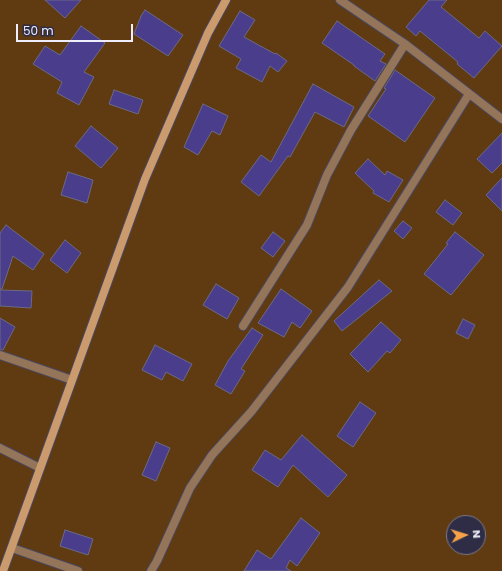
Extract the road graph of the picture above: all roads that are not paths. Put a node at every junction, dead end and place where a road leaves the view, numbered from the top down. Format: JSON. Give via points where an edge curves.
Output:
{"nodes":[{"id":1,"x":226,"y":0,"type":"edge"},
{"id":2,"x":340,"y":0,"type":"edge"},
{"id":3,"x":405,"y":44,"type":"junction"},
{"id":4,"x":469,"y":94,"type":"junction"},
{"id":5,"x":502,"y":119,"type":"edge"},
{"id":6,"x":243,"y":326,"type":"dead end"},
{"id":7,"x":0,"y":355,"type":"edge"},
{"id":8,"x":72,"y":380,"type":"junction"},
{"id":9,"x":0,"y":448,"type":"edge"},
{"id":10,"x":40,"y":468,"type":"junction"},
{"id":11,"x":12,"y":548,"type":"junction"},
{"id":12,"x":3,"y":571,"type":"edge"},
{"id":13,"x":78,"y":571,"type":"edge"},
{"id":14,"x":150,"y":571,"type":"edge"}],
"edges":[{"from":1,"to":8,"type":"main road","via":[[208,33],[145,180]]},
{"from":2,"to":3,"type":"street"},
{"from":3,"to":4,"type":"street"},
{"from":3,"to":6,"type":"street","via":[[351,130],[327,175],[307,225]]},
{"from":4,"to":5,"type":"street"},
{"from":4,"to":14,"type":"street","via":[[348,287],[251,412],[212,455],[190,488]]},
{"from":7,"to":8,"type":"street"},
{"from":8,"to":10,"type":"main road"},
{"from":9,"to":10,"type":"street"},
{"from":10,"to":11,"type":"main road"},
{"from":11,"to":12,"type":"main road"},
{"from":11,"to":13,"type":"street"}]}
